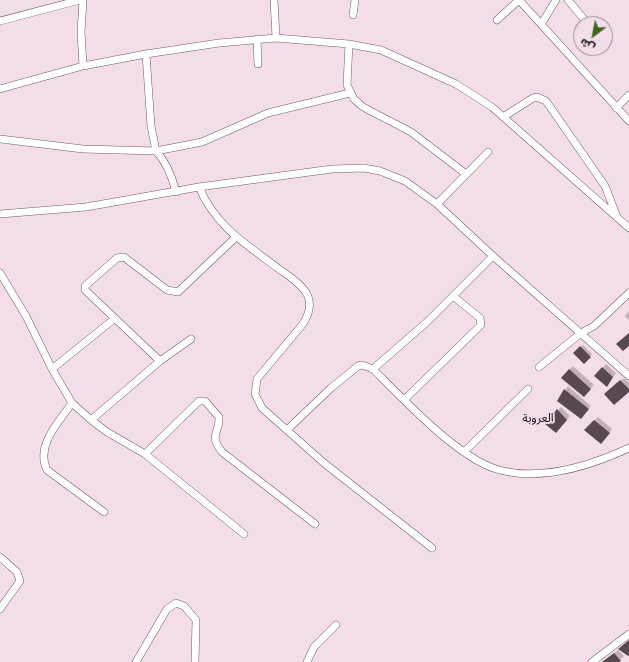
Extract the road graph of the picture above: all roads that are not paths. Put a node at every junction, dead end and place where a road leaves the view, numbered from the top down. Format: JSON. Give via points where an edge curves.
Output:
{"nodes":[{"id":1,"x":80,"y":0,"type":"edge"},
{"id":2,"x":83,"y":0,"type":"edge"},
{"id":3,"x":274,"y":0,"type":"edge"},
{"id":4,"x":355,"y":0,"type":"edge"},
{"id":5,"x":519,"y":0,"type":"edge"},
{"id":6,"x":556,"y":0,"type":"edge"},
{"id":7,"x":568,"y":0,"type":"edge"},
{"id":8,"x":353,"y":15,"type":"dead end"},
{"id":9,"x":581,"y":16,"type":"edge"},
{"id":10,"x":497,"y":20,"type":"dead end"},
{"id":11,"x":0,"y":21,"type":"edge"},
{"id":12,"x":542,"y":23,"type":"junction"},
{"id":13,"x":276,"y":38,"type":"junction"},
{"id":14,"x":257,"y":39,"type":"junction"},
{"id":15,"x":349,"y":44,"type":"junction"},
{"id":16,"x":146,"y":54,"type":"junction"},
{"id":17,"x":258,"y":64,"type":"dead end"},
{"id":18,"x":82,"y":66,"type":"junction"},
{"id":19,"x":0,"y":89,"type":"edge"},
{"id":20,"x":350,"y":93,"type":"junction"},
{"id":21,"x":629,"y":95,"type":"edge"},
{"id":22,"x":616,"y":108,"type":"junction"},
{"id":23,"x":504,"y":117,"type":"junction"},
{"id":24,"x":629,"y":121,"type":"edge"},
{"id":25,"x":0,"y":139,"type":"edge"},
{"id":26,"x":156,"y":151,"type":"junction"},
{"id":27,"x":488,"y":152,"type":"dead end"},
{"id":28,"x":466,"y":174,"type":"junction"},
{"id":29,"x":199,"y":187,"type":"junction"},
{"id":30,"x":176,"y":192,"type":"junction"},
{"id":31,"x":437,"y":204,"type":"junction"},
{"id":32,"x":0,"y":214,"type":"edge"},
{"id":33,"x":617,"y":217,"type":"junction"},
{"id":34,"x":629,"y":228,"type":"edge"},
{"id":35,"x":236,"y":237,"type":"junction"},
{"id":36,"x":493,"y":256,"type":"junction"},
{"id":37,"x":0,"y":273,"type":"edge"},
{"id":38,"x":629,"y":294,"type":"edge"},
{"id":39,"x":453,"y":296,"type":"junction"},
{"id":40,"x":114,"y":319,"type":"junction"},
{"id":41,"x":581,"y":333,"type":"junction"},
{"id":42,"x":191,"y":339,"type":"dead end"},
{"id":43,"x":160,"y":361,"type":"junction"},
{"id":44,"x":539,"y":367,"type":"dead end"},
{"id":45,"x":52,"y":369,"type":"junction"},
{"id":46,"x":373,"y":369,"type":"junction"},
{"id":47,"x":629,"y":376,"type":"edge"},
{"id":48,"x":528,"y":389,"type":"dead end"},
{"id":49,"x":404,"y":400,"type":"junction"},
{"id":50,"x":72,"y":403,"type":"junction"},
{"id":51,"x":91,"y":420,"type":"junction"},
{"id":52,"x":288,"y":429,"type":"junction"},
{"id":53,"x":629,"y":448,"type":"edge"},
{"id":54,"x":465,"y":452,"type":"junction"},
{"id":55,"x":145,"y":454,"type":"junction"},
{"id":56,"x":104,"y":512,"type":"dead end"},
{"id":57,"x":314,"y":524,"type":"dead end"},
{"id":58,"x":244,"y":534,"type":"dead end"},
{"id":59,"x":432,"y":548,"type":"dead end"},
{"id":60,"x":0,"y":557,"type":"edge"},
{"id":61,"x":0,"y":609,"type":"edge"},
{"id":62,"x":336,"y":625,"type":"dead end"},
{"id":63,"x":629,"y":634,"type":"edge"},
{"id":64,"x":136,"y":662,"type":"edge"},
{"id":65,"x":195,"y":662,"type":"edge"},
{"id":66,"x":307,"y":662,"type":"edge"},
{"id":67,"x":592,"y":662,"type":"edge"}],
"edges":[{"from":1,"to":11,"type":"street"},
{"from":2,"to":18,"type":"street"},
{"from":3,"to":13,"type":"street"},
{"from":4,"to":8,"type":"street"},
{"from":5,"to":10,"type":"street"},
{"from":5,"to":12,"type":"street"},
{"from":6,"to":12,"type":"street"},
{"from":7,"to":9,"type":"street"},
{"from":12,"to":22,"type":"street"},
{"from":13,"to":14,"type":"street"},
{"from":13,"to":15,"type":"street"},
{"from":14,"to":16,"type":"street"},
{"from":14,"to":17,"type":"street"},
{"from":15,"to":20,"type":"street","via":[[346,81]]},
{"from":15,"to":23,"type":"street","via":[[381,50],[434,72],[473,94]]},
{"from":16,"to":18,"type":"street"},
{"from":16,"to":26,"type":"street","via":[[151,126]]},
{"from":18,"to":19,"type":"street"},
{"from":20,"to":26,"type":"street","via":[[268,113],[202,142]]},
{"from":20,"to":28,"type":"street","via":[[363,107],[411,132]]},
{"from":21,"to":22,"type":"street"},
{"from":22,"to":24,"type":"street"},
{"from":23,"to":33,"type":"street"},
{"from":23,"to":33,"type":"street","via":[[533,98],[546,101],[605,186]]},
{"from":25,"to":26,"type":"street","via":[[83,149]]},
{"from":26,"to":30,"type":"street","via":[[167,165]]},
{"from":27,"to":28,"type":"street"},
{"from":28,"to":31,"type":"street"},
{"from":29,"to":30,"type":"street"},
{"from":29,"to":31,"type":"street","via":[[332,169],[364,168],[395,176]]},
{"from":29,"to":35,"type":"street","via":[[210,210]]},
{"from":30,"to":32,"type":"street","via":[[86,207]]},
{"from":31,"to":36,"type":"street"},
{"from":33,"to":34,"type":"street"},
{"from":35,"to":40,"type":"street","via":[[178,292],[167,290],[124,257],[117,258],[86,284],[85,288]]},
{"from":35,"to":52,"type":"street","via":[[295,281],[305,291],[309,300],[307,316],[257,379],[255,386],[255,394],[262,408]]},
{"from":36,"to":39,"type":"street"},
{"from":36,"to":41,"type":"street"},
{"from":37,"to":45,"type":"street","via":[[26,316]]},
{"from":38,"to":41,"type":"street","via":[[594,326]]},
{"from":39,"to":46,"type":"street"},
{"from":39,"to":49,"type":"street","via":[[480,318],[481,325]]},
{"from":40,"to":43,"type":"street"},
{"from":40,"to":45,"type":"street"},
{"from":41,"to":44,"type":"street"},
{"from":41,"to":47,"type":"street"},
{"from":42,"to":43,"type":"street"},
{"from":43,"to":51,"type":"street"},
{"from":45,"to":50,"type":"street"},
{"from":46,"to":49,"type":"street"},
{"from":46,"to":52,"type":"street","via":[[358,366]]},
{"from":48,"to":54,"type":"street"},
{"from":49,"to":54,"type":"street"},
{"from":50,"to":51,"type":"street"},
{"from":50,"to":56,"type":"street","via":[[47,443],[43,453],[44,463],[48,470]]},
{"from":51,"to":55,"type":"street"},
{"from":52,"to":59,"type":"street","via":[[324,463]]},
{"from":53,"to":54,"type":"street","via":[[574,468],[531,473],[496,469],[482,464]]},
{"from":55,"to":57,"type":"street","via":[[199,401],[206,400],[219,417],[214,434],[222,452]]},
{"from":55,"to":58,"type":"street"},
{"from":60,"to":61,"type":"street","via":[[20,576],[18,586]]},
{"from":62,"to":66,"type":"street","via":[[314,647]]},
{"from":63,"to":67,"type":"street"},
{"from":64,"to":65,"type":"street","via":[[167,609],[176,603],[184,606],[196,620]]}]}
